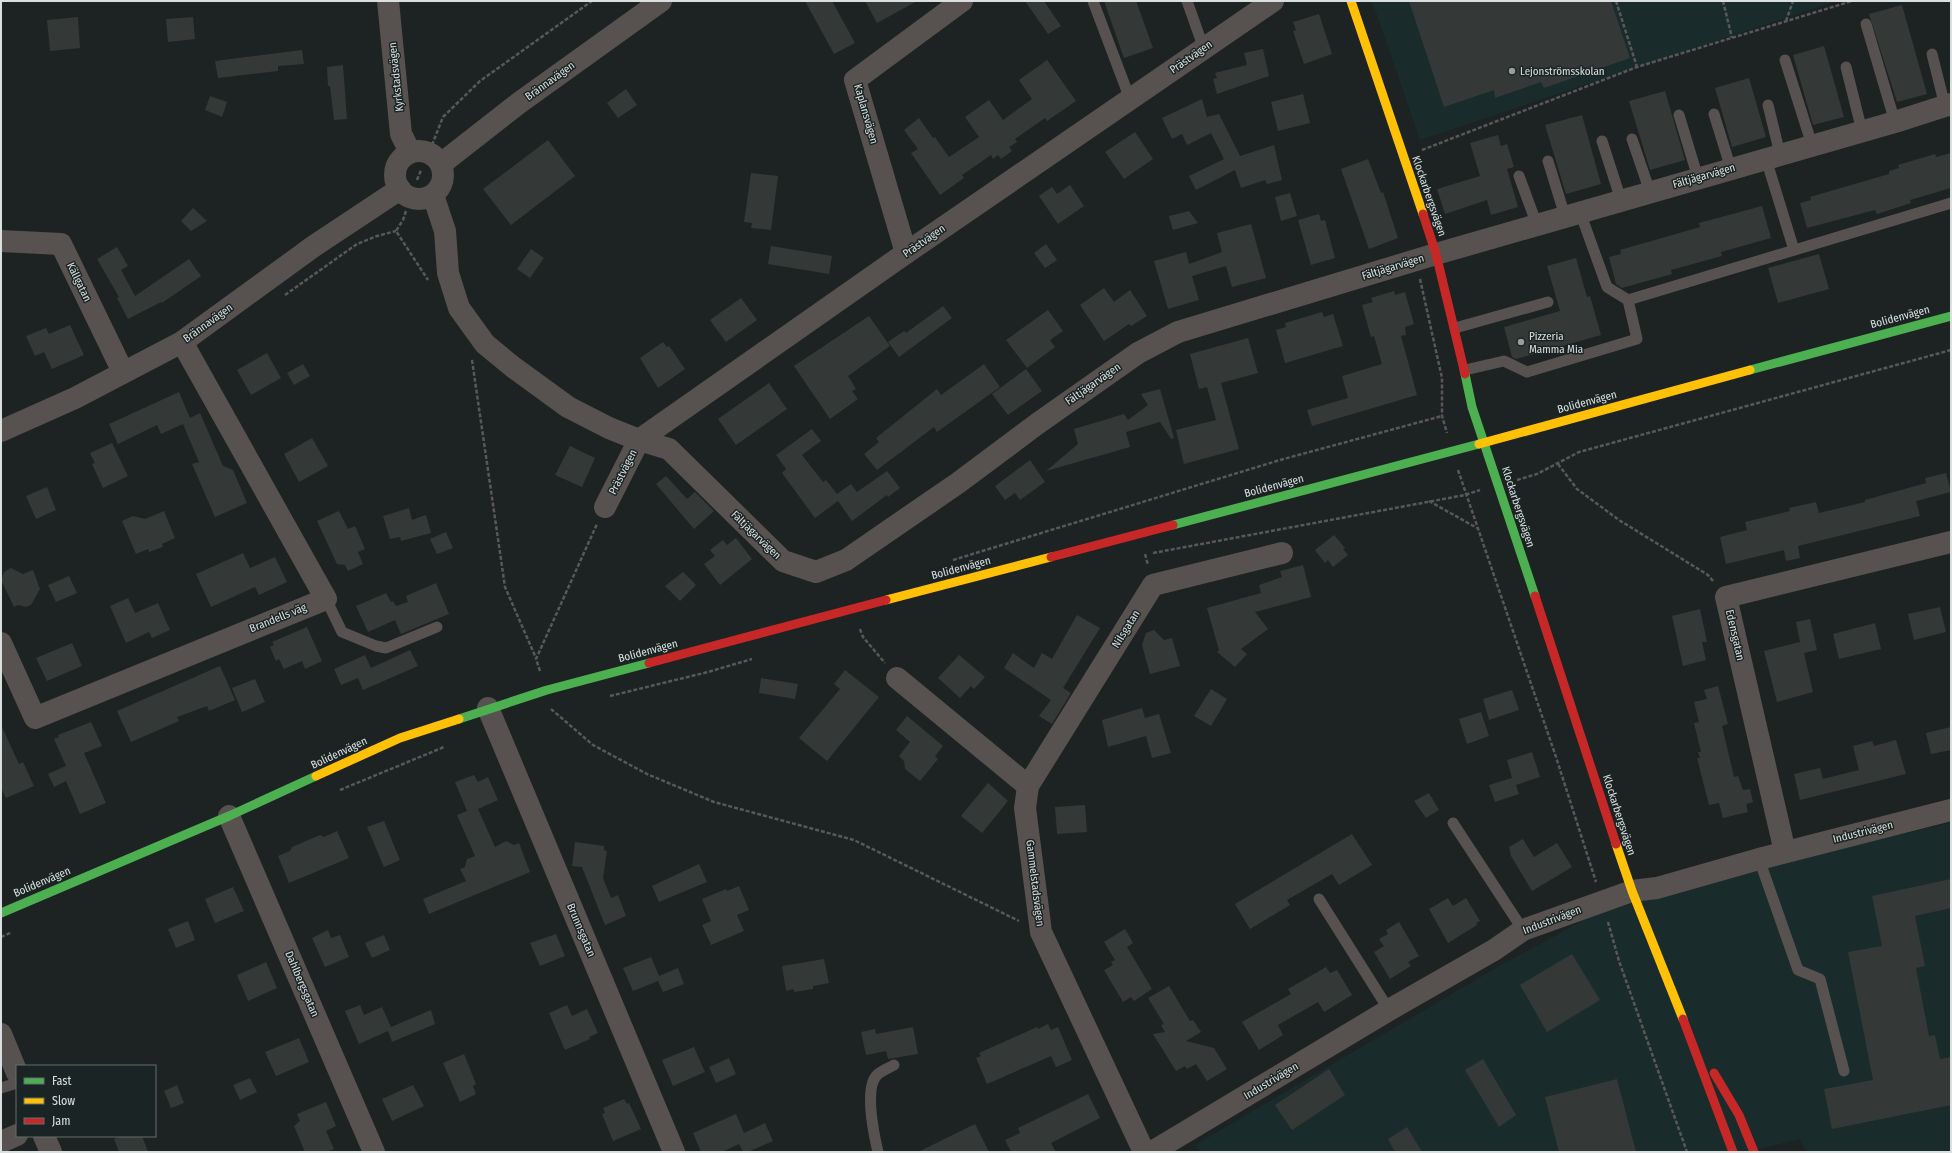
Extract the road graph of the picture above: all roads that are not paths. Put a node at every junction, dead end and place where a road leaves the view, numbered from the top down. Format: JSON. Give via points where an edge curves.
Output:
{"nodes":[{"id":1,"x":388,"y":1,"type":"edge"},
{"id":2,"x":660,"y":1,"type":"edge"},
{"id":3,"x":962,"y":1,"type":"edge"},
{"id":4,"x":1093,"y":1,"type":"edge"},
{"id":5,"x":1187,"y":1,"type":"edge"},
{"id":6,"x":1273,"y":1,"type":"edge"},
{"id":7,"x":1351,"y":1,"type":"edge"},
{"id":8,"x":1866,"y":24,"type":"dead end"},
{"id":9,"x":1204,"y":48,"type":"junction"},
{"id":10,"x":1932,"y":54,"type":"dead end"},
{"id":11,"x":1785,"y":60,"type":"dead end"},
{"id":12,"x":1846,"y":67,"type":"dead end"},
{"id":13,"x":1130,"y":99,"type":"junction"},
{"id":14,"x":1768,"y":105,"type":"dead end"},
{"id":15,"x":1948,"y":105,"type":"edge"},
{"id":16,"x":1679,"y":114,"type":"dead end"},
{"id":17,"x":1714,"y":114,"type":"dead end"},
{"id":18,"x":1895,"y":122,"type":"junction"},
{"id":19,"x":1862,"y":131,"type":"junction"},
{"id":20,"x":1632,"y":139,"type":"dead end"},
{"id":21,"x":1602,"y":141,"type":"dead end"},
{"id":22,"x":1812,"y":145,"type":"junction"},
{"id":23,"x":410,"y":152,"type":"junction"},
{"id":24,"x":1773,"y":156,"type":"junction"},
{"id":25,"x":1548,"y":161,"type":"dead end"},
{"id":26,"x":441,"y":164,"type":"junction"},
{"id":27,"x":1731,"y":169,"type":"junction"},
{"id":28,"x":1518,"y":176,"type":"dead end"},
{"id":29,"x":1698,"y":178,"type":"junction"},
{"id":30,"x":400,"y":189,"type":"junction"},
{"id":31,"x":1650,"y":192,"type":"junction"},
{"id":32,"x":433,"y":195,"type":"junction"},
{"id":33,"x":1621,"y":200,"type":"junction"},
{"id":34,"x":1951,"y":203,"type":"edge"},
{"id":35,"x":1572,"y":214,"type":"junction"},
{"id":36,"x":1537,"y":225,"type":"junction"},
{"id":37,"x":1,"y":241,"type":"edge"},
{"id":38,"x":1794,"y":250,"type":"junction"},
{"id":39,"x":906,"y":253,"type":"junction"},
{"id":40,"x":1426,"y":257,"type":"junction"},
{"id":41,"x":1628,"y":300,"type":"junction"},
{"id":42,"x":1548,"y":302,"type":"dead end"},
{"id":43,"x":1951,"y":316,"type":"edge"},
{"id":44,"x":1455,"y":328,"type":"junction"},
{"id":45,"x":182,"y":342,"type":"junction"},
{"id":46,"x":1465,"y":370,"type":"junction"},
{"id":47,"x":123,"y":372,"type":"junction"},
{"id":48,"x":1,"y":431,"type":"edge"},
{"id":49,"x":639,"y":440,"type":"junction"},
{"id":50,"x":1484,"y":442,"type":"junction"},
{"id":51,"x":605,"y":507,"type":"road end"},
{"id":52,"x":1951,"y":542,"type":"edge"},
{"id":53,"x":1282,"y":553,"type":"dead end"},
{"id":54,"x":326,"y":599,"type":"junction"},
{"id":55,"x":437,"y":627,"type":"dead end"},
{"id":56,"x":1,"y":643,"type":"edge"},
{"id":57,"x":897,"y":678,"type":"road end"},
{"id":58,"x":488,"y":708,"type":"junction"},
{"id":59,"x":1028,"y":786,"type":"junction"},
{"id":60,"x":1951,"y":810,"type":"edge"},
{"id":61,"x":229,"y":816,"type":"junction"},
{"id":62,"x":1453,"y":823,"type":"dead end"},
{"id":63,"x":1785,"y":852,"type":"junction"},
{"id":64,"x":1760,"y":859,"type":"junction"},
{"id":65,"x":1632,"y":891,"type":"junction"},
{"id":66,"x":1319,"y":899,"type":"dead end"},
{"id":67,"x":1,"y":913,"type":"edge"},
{"id":68,"x":1523,"y":930,"type":"junction"},
{"id":69,"x":1389,"y":1010,"type":"junction"},
{"id":70,"x":1681,"y":1014,"type":"junction"},
{"id":71,"x":1,"y":1034,"type":"edge"},
{"id":72,"x":894,"y":1065,"type":"dead end"},
{"id":73,"x":1844,"y":1070,"type":"dead end"},
{"id":74,"x":16,"y":1071,"type":"edge"},
{"id":75,"x":16,"y":1083,"type":"edge"},
{"id":76,"x":1,"y":1088,"type":"edge"},
{"id":77,"x":16,"y":1136,"type":"edge"},
{"id":78,"x":44,"y":1137,"type":"edge"},
{"id":79,"x":1,"y":1142,"type":"edge"},
{"id":80,"x":51,"y":1152,"type":"edge"},
{"id":81,"x":374,"y":1152,"type":"edge"},
{"id":82,"x":674,"y":1152,"type":"edge"},
{"id":83,"x":878,"y":1152,"type":"edge"},
{"id":84,"x":1144,"y":1152,"type":"edge"},
{"id":85,"x":1152,"y":1152,"type":"edge"},
{"id":86,"x":1733,"y":1152,"type":"edge"},
{"id":87,"x":1754,"y":1152,"type":"edge"}],
"edges":[{"from":1,"to":23,"type":"street","name":"Kyrkstadsvägen","via":[[401,134]]},
{"from":2,"to":26,"type":"street","name":"Brännavägen","via":[[519,103]]},
{"from":3,"to":39,"type":"street","name":"Kaplansvägen","via":[[856,80]]},
{"from":4,"to":13,"type":"lane"},
{"from":5,"to":9,"type":"lane"},
{"from":6,"to":9,"type":"street","name":"Prästvägen"},
{"from":7,"to":40,"type":"main road","name":"Klockarbergsvägen","via":[[1403,156]]},
{"from":8,"to":18,"type":"lane"},
{"from":9,"to":13,"type":"street","name":"Prästvägen"},
{"from":10,"to":15,"type":"lane"},
{"from":11,"to":22,"type":"lane"},
{"from":12,"to":19,"type":"lane"},
{"from":13,"to":39,"type":"street","name":"Prästvägen"},
{"from":14,"to":24,"type":"lane"},
{"from":15,"to":18,"type":"street","name":"Fältjägarvägen"},
{"from":16,"to":29,"type":"lane"},
{"from":17,"to":27,"type":"lane"},
{"from":18,"to":19,"type":"street","name":"Fältjägarvägen"},
{"from":19,"to":22,"type":"street","name":"Fältjägarvägen"},
{"from":20,"to":31,"type":"lane"},
{"from":21,"to":33,"type":"lane"},
{"from":22,"to":24,"type":"street","name":"Fältjägarvägen"},
{"from":23,"to":26,"type":"street","via":[[429,152]]},
{"from":23,"to":30,"type":"street","via":[[399,161],[396,168],[395,176]]},
{"from":24,"to":27,"type":"street","name":"Fältjägarvägen"},
{"from":24,"to":38,"type":"lane"},
{"from":25,"to":35,"type":"lane"},
{"from":26,"to":32,"type":"street","via":[[444,177]]},
{"from":27,"to":29,"type":"street","name":"Fältjägarvägen"},
{"from":28,"to":36,"type":"lane"},
{"from":29,"to":31,"type":"street","name":"Fältjägarvägen"},
{"from":30,"to":32,"type":"street","via":[[410,197],[418,199]]},
{"from":30,"to":45,"type":"street","name":"Brännavägen","via":[[314,246]]},
{"from":31,"to":33,"type":"street","name":"Fältjägarvägen"},
{"from":32,"to":49,"type":"street","name":"Fältjägarvägen","via":[[445,231],[448,273],[459,308],[485,344],[568,407]]},
{"from":33,"to":35,"type":"street","name":"Fältjägarvägen"},
{"from":34,"to":38,"type":"lane"},
{"from":35,"to":36,"type":"street","name":"Fältjägarvägen"},
{"from":35,"to":41,"type":"lane","via":[[1607,287]]},
{"from":36,"to":40,"type":"street","name":"Fältjägarvägen"},
{"from":37,"to":47,"type":"street","name":"Källgatan","via":[[61,244]]},
{"from":38,"to":41,"type":"lane"},
{"from":39,"to":49,"type":"street","name":"Prästvägen"},
{"from":40,"to":44,"type":"main road","name":"Klockarbergsvägen"},
{"from":40,"to":49,"type":"street","name":"Fältjägarvägen","via":[[1178,332],[1145,349],[846,560],[816,572],[783,562],[669,449]]},
{"from":41,"to":46,"type":"lane","via":[[1637,339],[1527,372],[1504,361]]},
{"from":42,"to":44,"type":"lane"},
{"from":43,"to":50,"type":"main road","name":"Bolidenvägen"},
{"from":44,"to":46,"type":"main road","name":"Klockarbergsvägen"},
{"from":45,"to":47,"type":"street","name":"Brännavägen"},
{"from":45,"to":54,"type":"street"},
{"from":46,"to":50,"type":"main road","name":"Klockarbergsvägen","via":[[1472,407]]},
{"from":47,"to":48,"type":"street","name":"Brännavägen","via":[[75,398]]},
{"from":49,"to":51,"type":"street","name":"Prästvägen"},
{"from":50,"to":58,"type":"main road","name":"Bolidenvägen","via":[[547,690]]},
{"from":50,"to":65,"type":"main road","name":"Klockarbergsvägen"},
{"from":52,"to":63,"type":"street","name":"Edensgatan","via":[[1726,597]]},
{"from":53,"to":59,"type":"street","name":"Nilsgatan","via":[[1153,585]]},
{"from":54,"to":55,"type":"lane","via":[[342,632],[376,646],[386,648]]},
{"from":54,"to":56,"type":"street","name":"Brandells väg","via":[[35,718]]},
{"from":57,"to":59,"type":"street"},
{"from":58,"to":61,"type":"main road","name":"Bolidenvägen","via":[[400,738]]},
{"from":58,"to":82,"type":"street","name":"Brunnsgatan"},
{"from":59,"to":84,"type":"street","name":"Gammelstadsvägen","via":[[1025,808],[1041,932]]},
{"from":60,"to":63,"type":"street","name":"Industrivägen"},
{"from":61,"to":67,"type":"main road","name":"Bolidenvägen"},
{"from":61,"to":81,"type":"street","name":"Dahlbergsgatan"},
{"from":62,"to":68,"type":"lane"},
{"from":63,"to":64,"type":"street","name":"Industrivägen"},
{"from":64,"to":65,"type":"street","name":"Industrivägen","via":[[1657,888]]},
{"from":64,"to":73,"type":"lane","via":[[1798,970],[1820,979]]},
{"from":65,"to":68,"type":"street","name":"Industrivägen"},
{"from":65,"to":70,"type":"main road","name":"Klockarbergsvägen"},
{"from":66,"to":69,"type":"lane"},
{"from":68,"to":69,"type":"street","name":"Industrivägen","via":[[1494,950]]},
{"from":69,"to":85,"type":"street","name":"Industrivägen"},
{"from":70,"to":86,"type":"main road","name":"Klockarbergsvägen"},
{"from":70,"to":87,"type":"main road","name":"Klockarbergsvägen","via":[[1739,1115]]},
{"from":71,"to":74,"type":"street"},
{"from":72,"to":83,"type":"lane","via":[[876,1075],[870,1093]]},
{"from":75,"to":76,"type":"lane"},
{"from":77,"to":79,"type":"street"},
{"from":78,"to":80,"type":"street"}]}
